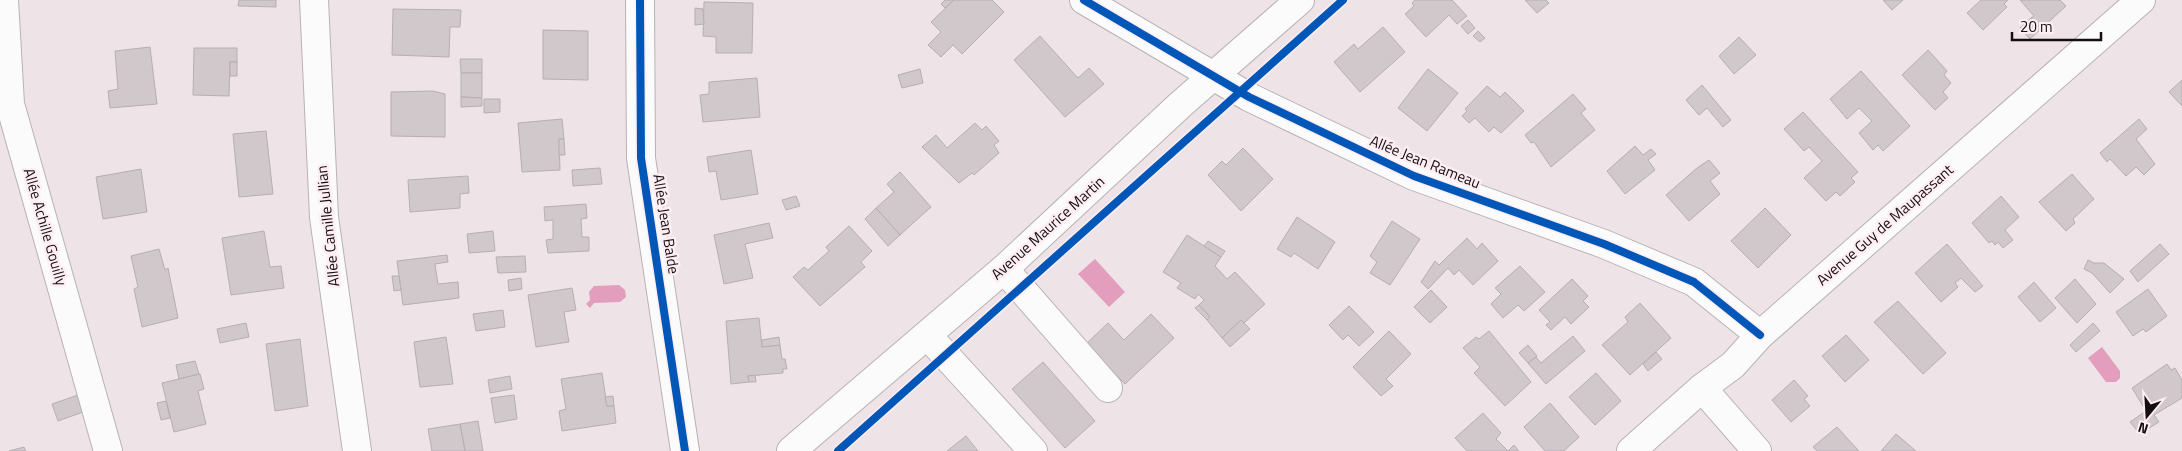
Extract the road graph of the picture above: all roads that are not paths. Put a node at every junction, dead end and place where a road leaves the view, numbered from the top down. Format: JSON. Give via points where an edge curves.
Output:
{"nodes":[{"id":1,"x":4,"y":0,"type":"edge"},
{"id":2,"x":314,"y":0,"type":"edge"},
{"id":3,"x":640,"y":0,"type":"edge"},
{"id":4,"x":1084,"y":0,"type":"edge"},
{"id":5,"x":1300,"y":0,"type":"edge"},
{"id":6,"x":2141,"y":0,"type":"edge"},
{"id":7,"x":1215,"y":76,"type":"junction"},
{"id":8,"x":1004,"y":269,"type":"junction"},
{"id":9,"x":926,"y":335,"type":"junction"},
{"id":10,"x":1760,"y":335,"type":"junction"},
{"id":11,"x":1108,"y":388,"type":"dead end"},
{"id":12,"x":1702,"y":388,"type":"junction"},
{"id":13,"x":108,"y":451,"type":"edge"},
{"id":14,"x":357,"y":451,"type":"edge"},
{"id":15,"x":685,"y":451,"type":"edge"},
{"id":16,"x":791,"y":451,"type":"edge"},
{"id":17,"x":1033,"y":451,"type":"edge"},
{"id":18,"x":1631,"y":451,"type":"edge"},
{"id":19,"x":1758,"y":451,"type":"edge"}],
"edges":[{"from":1,"to":13,"type":"street","name":"Allée Achille Gouilly","via":[[10,104]]},
{"from":2,"to":14,"type":"street","name":"Allée Camille Jullian","via":[[324,217]]},
{"from":3,"to":15,"type":"street","name":"Allée Jean Balde","via":[[641,158]]},
{"from":4,"to":7,"type":"street","name":"Allée Jean Rameau"},
{"from":5,"to":7,"type":"street","name":"Avenue Maurice Martin"},
{"from":6,"to":10,"type":"street","name":"Avenue Guy de Maupassant"},
{"from":7,"to":8,"type":"street","name":"Avenue Maurice Martin"},
{"from":7,"to":10,"type":"street","name":"Allée Jean Rameau","via":[[1250,97],[1414,176],[1604,244],[1694,282]]},
{"from":8,"to":9,"type":"street","name":"Avenue Maurice Martin"},
{"from":8,"to":11,"type":"street"},
{"from":9,"to":16,"type":"street","name":"Avenue Maurice Martin"},
{"from":9,"to":17,"type":"street"},
{"from":10,"to":12,"type":"street","name":"Avenue Guy de Maupassant","via":[[1733,365]]},
{"from":12,"to":18,"type":"street","name":"Avenue Guy de Maupassant"},
{"from":12,"to":19,"type":"street"}]}
